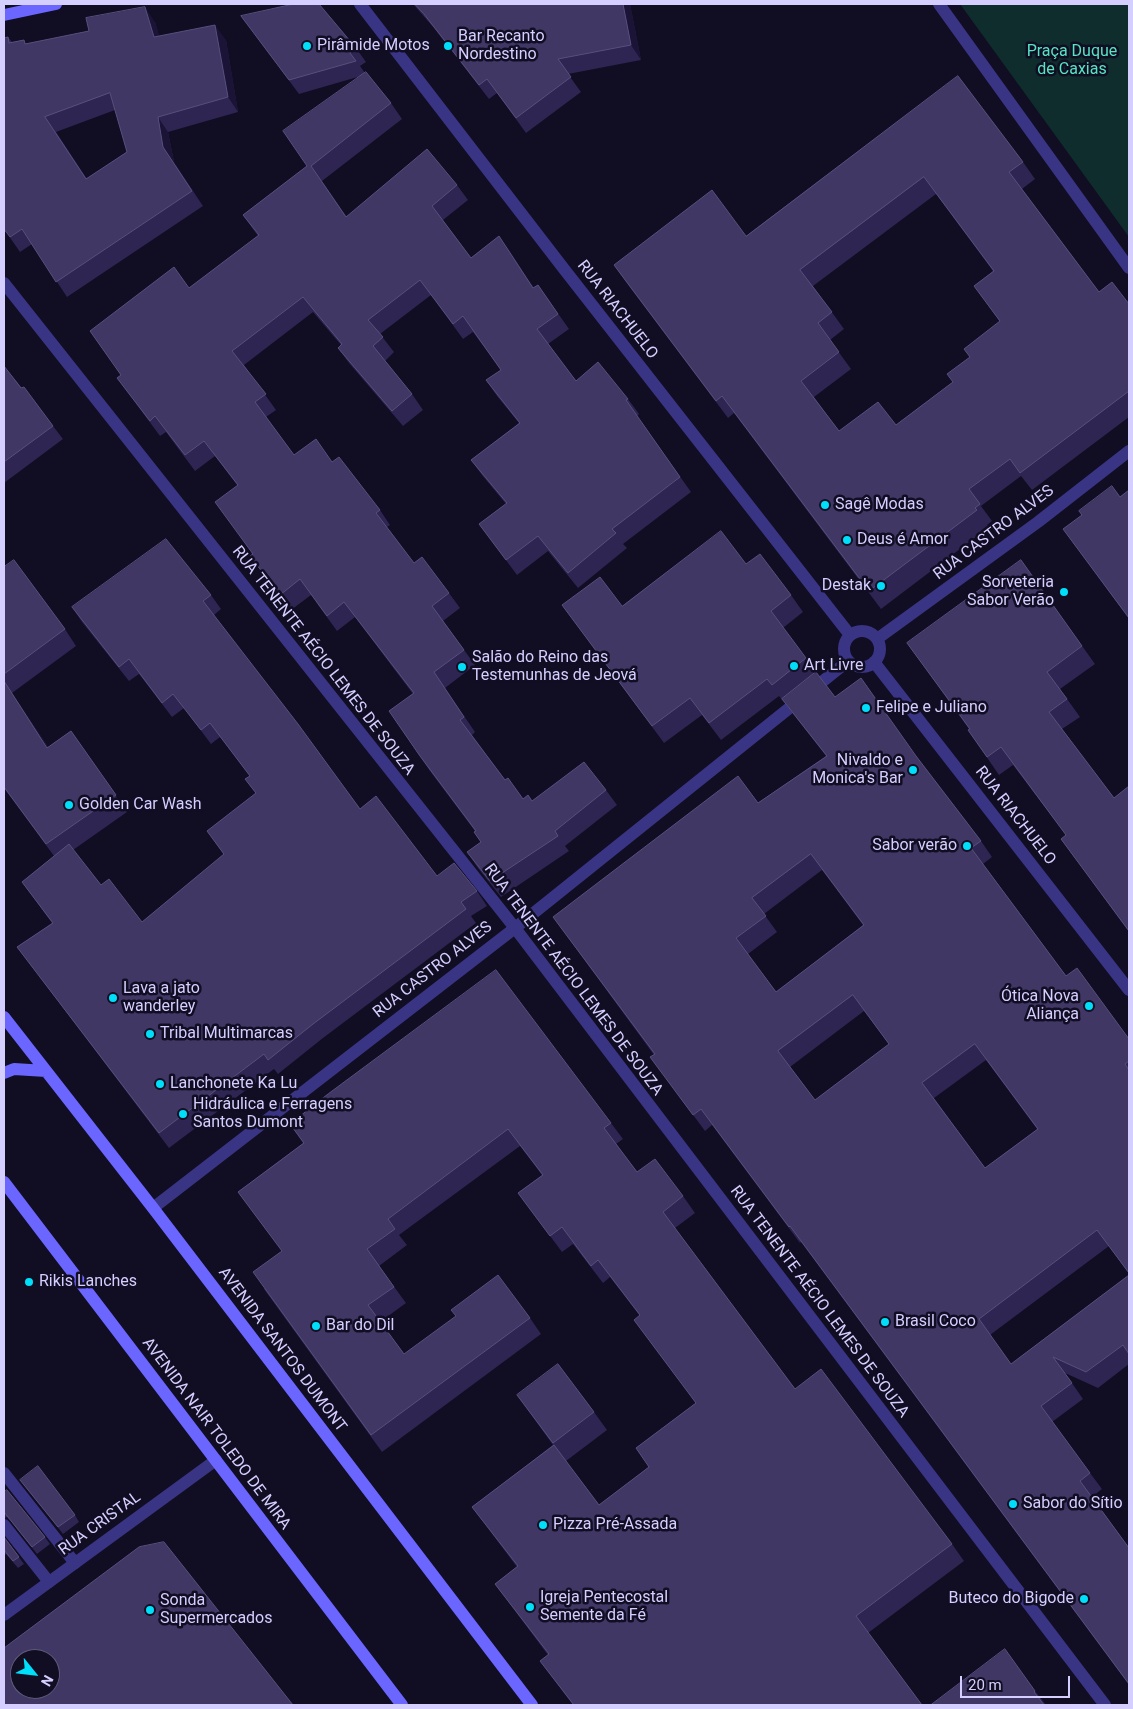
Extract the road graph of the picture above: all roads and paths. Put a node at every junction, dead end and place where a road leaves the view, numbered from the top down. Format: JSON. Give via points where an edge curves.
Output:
{"nodes":[{"id":1,"x":56,"y":4,"type":"edge"},
{"id":2,"x":360,"y":4,"type":"edge"},
{"id":3,"x":939,"y":4,"type":"edge"},
{"id":4,"x":4,"y":15,"type":"edge"},
{"id":5,"x":1129,"y":268,"type":"edge"},
{"id":6,"x":4,"y":283,"type":"edge"},
{"id":7,"x":1129,"y":451,"type":"edge"},
{"id":8,"x":850,"y":635,"type":"junction"},
{"id":9,"x":877,"y":639,"type":"junction"},
{"id":10,"x":848,"y":661,"type":"junction"},
{"id":11,"x":874,"y":662,"type":"junction"},
{"id":12,"x":514,"y":928,"type":"junction"},
{"id":13,"x":1129,"y":990,"type":"edge"},
{"id":14,"x":4,"y":1017,"type":"edge"},
{"id":15,"x":46,"y":1071,"type":"junction"},
{"id":16,"x":4,"y":1073,"type":"edge"},
{"id":17,"x":4,"y":1182,"type":"edge"},
{"id":18,"x":153,"y":1208,"type":"junction"},
{"id":19,"x":216,"y":1460,"type":"junction"},
{"id":20,"x":4,"y":1473,"type":"edge"},
{"id":21,"x":4,"y":1525,"type":"edge"},
{"id":22,"x":75,"y":1563,"type":"junction"},
{"id":23,"x":49,"y":1582,"type":"junction"},
{"id":24,"x":4,"y":1615,"type":"edge"},
{"id":25,"x":402,"y":1705,"type":"edge"},
{"id":26,"x":532,"y":1705,"type":"edge"},
{"id":27,"x":1105,"y":1705,"type":"edge"}],
"edges":[{"from":1,"to":4,"type":"main road"},
{"from":2,"to":8,"type":"street","name":"RUA RIACHUELO"},
{"from":3,"to":5,"type":"street"},
{"from":6,"to":12,"type":"street","name":"RUA TENENTE AÉCIO LEMES DE SOUZA"},
{"from":7,"to":9,"type":"street","name":"RUA CASTRO ALVES"},
{"from":8,"to":9,"type":"street","via":[[867,632]]},
{"from":8,"to":10,"type":"street","via":[[844,645]]},
{"from":9,"to":11,"type":"street","via":[[880,651]]},
{"from":10,"to":11,"type":"street","via":[[858,667],[870,666]]},
{"from":10,"to":12,"type":"street","name":"RUA CASTRO ALVES"},
{"from":11,"to":13,"type":"street","name":"RUA RIACHUELO"},
{"from":12,"to":18,"type":"street","name":"RUA CASTRO ALVES"},
{"from":12,"to":27,"type":"street","name":"RUA TENENTE AÉCIO LEMES DE SOUZA"},
{"from":14,"to":15,"type":"main road","name":"AVENIDA SANTOS DUMONT"},
{"from":15,"to":16,"type":"main road","via":[[14,1069]]},
{"from":15,"to":18,"type":"main road","name":"AVENIDA SANTOS DUMONT"},
{"from":17,"to":19,"type":"main road","name":"AVENIDA NAIR TOLEDO DE MIRA"},
{"from":18,"to":26,"type":"main road","name":"AVENIDA SANTOS DUMONT"},
{"from":19,"to":22,"type":"street","name":"RUA CRISTAL"},
{"from":19,"to":25,"type":"main road","name":"AVENIDA NAIR TOLEDO DE MIRA"},
{"from":20,"to":22,"type":"street"},
{"from":21,"to":23,"type":"street"},
{"from":22,"to":23,"type":"street","name":"RUA CRISTAL"},
{"from":23,"to":24,"type":"street","name":"RUA CRISTAL"}]}
